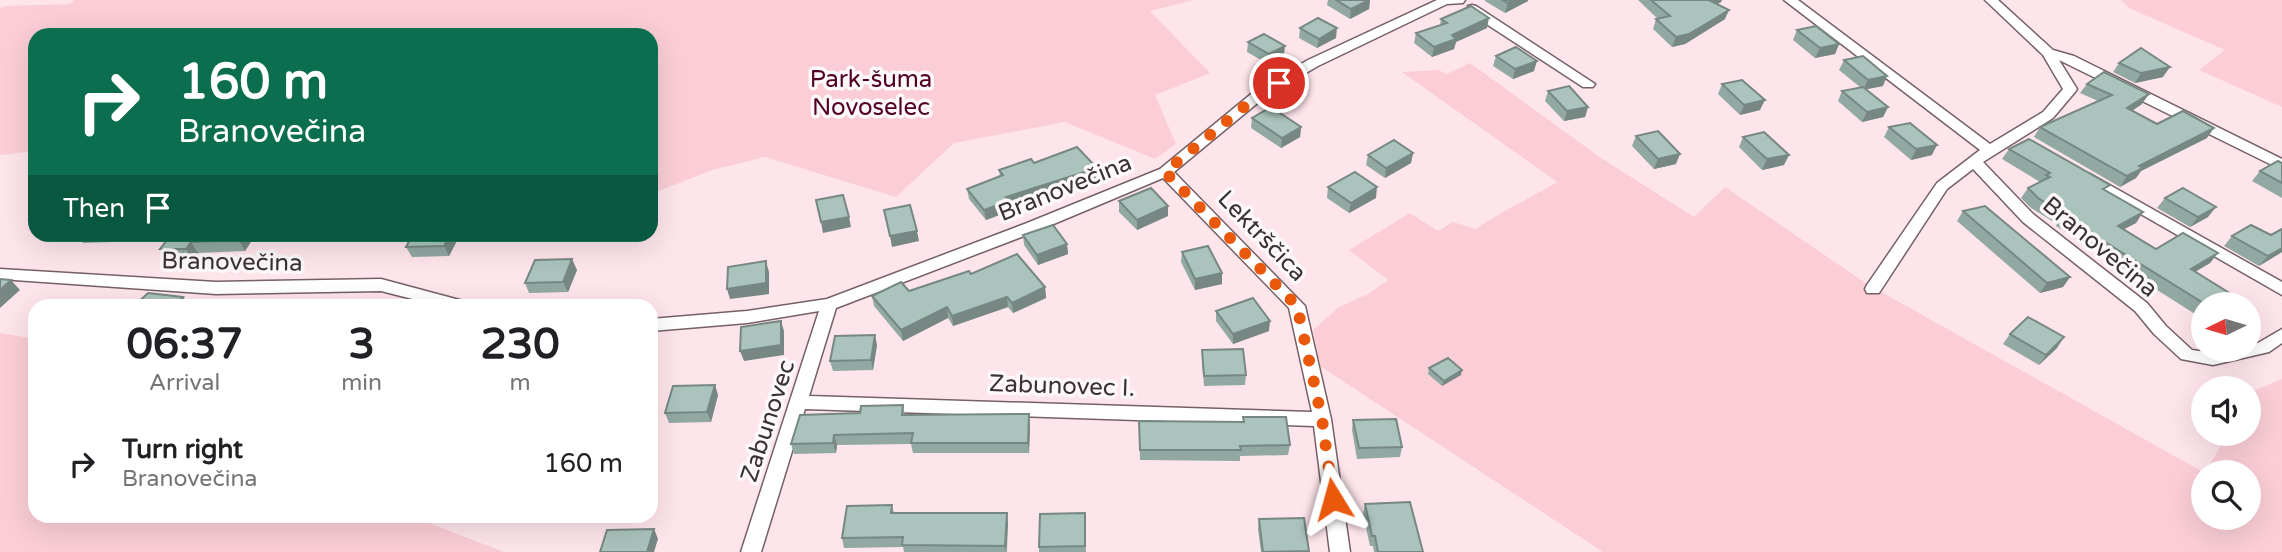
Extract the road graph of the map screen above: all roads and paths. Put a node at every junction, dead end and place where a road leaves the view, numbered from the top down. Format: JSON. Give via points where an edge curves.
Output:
{"nodes":[{"id":1,"x":1459,"y":0,"type":"edge"},
{"id":2,"x":1790,"y":0,"type":"edge"},
{"id":3,"x":1991,"y":0,"type":"edge"},
{"id":4,"x":2048,"y":53,"type":"junction"},
{"id":5,"x":1588,"y":84,"type":"dead end"},
{"id":6,"x":1989,"y":150,"type":"junction"},
{"id":7,"x":1974,"y":161,"type":"junction"},
{"id":8,"x":2282,"y":166,"type":"edge"},
{"id":9,"x":2072,"y":169,"type":"edge"},
{"id":10,"x":1165,"y":172,"type":"junction"},
{"id":11,"x":0,"y":274,"type":"edge"},
{"id":12,"x":1873,"y":289,"type":"dead end"},
{"id":13,"x":2282,"y":289,"type":"edge"},
{"id":14,"x":434,"y":299,"type":"edge"},
{"id":15,"x":829,"y":304,"type":"junction"},
{"id":16,"x":658,"y":323,"type":"edge"},
{"id":17,"x":2282,"y":335,"type":"edge"},
{"id":18,"x":801,"y":402,"type":"junction"},
{"id":19,"x":1322,"y":419,"type":"junction"},
{"id":20,"x":751,"y":552,"type":"edge"},
{"id":21,"x":1340,"y":552,"type":"edge"}],
"edges":[{"from":1,"to":5,"type":"street","name":"Branovečina"},
{"from":1,"to":10,"type":"street","name":"Branovečina","via":[[1445,1],[1261,93]]},
{"from":2,"to":6,"type":"street"},
{"from":3,"to":4,"type":"street"},
{"from":4,"to":6,"type":"street","via":[[2070,89],[2020,139]]},
{"from":4,"to":8,"type":"street","via":[[2069,59]]},
{"from":6,"to":7,"type":"street"},
{"from":7,"to":12,"type":"street","via":[[1942,186]]},
{"from":7,"to":17,"type":"street","name":"Branovečina","via":[[2028,218],[2141,307],[2188,355],[2213,359],[2263,348]]},
{"from":9,"to":13,"type":"street","name":"Branovečina"},
{"from":10,"to":15,"type":"street","name":"Branovečina"},
{"from":10,"to":19,"type":"street","name":"Lektrščica","via":[[1297,306]]},
{"from":11,"to":14,"type":"street","name":"Branovečina","via":[[216,288],[381,285]]},
{"from":15,"to":16,"type":"street","name":"Branovečina","via":[[747,317]]},
{"from":15,"to":18,"type":"street","name":"Zabunovec"},
{"from":18,"to":19,"type":"street","name":"Zabunovec I."},
{"from":18,"to":20,"type":"street","name":"Zabunovec"},
{"from":19,"to":21,"type":"street","name":"Lektrščica"}]}
